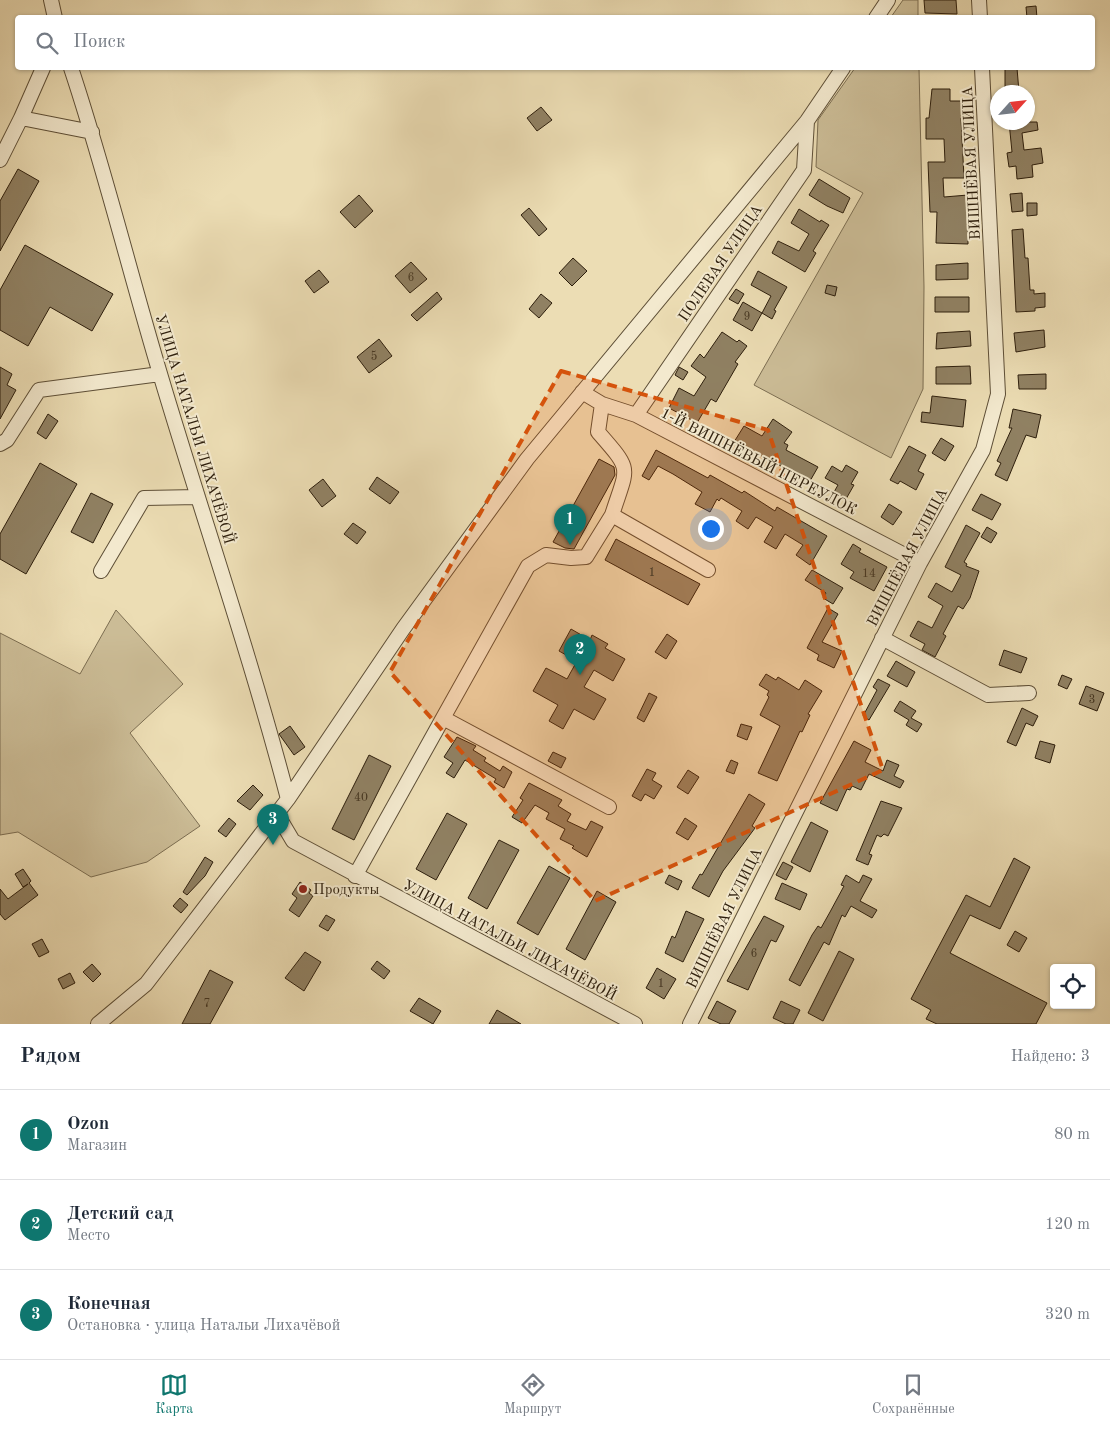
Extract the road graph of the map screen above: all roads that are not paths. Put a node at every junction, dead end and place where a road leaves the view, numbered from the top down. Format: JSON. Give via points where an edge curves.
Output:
{"nodes":[{"id":1,"x":50,"y":0,"type":"edge"},
{"id":2,"x":888,"y":0,"type":"edge"},
{"id":3,"x":979,"y":0,"type":"edge"},
{"id":4,"x":54,"y":15,"type":"edge"},
{"id":5,"x":878,"y":15,"type":"edge"},
{"id":6,"x":980,"y":15,"type":"edge"},
{"id":7,"x":42,"y":70,"type":"edge"},
{"id":8,"x":72,"y":70,"type":"edge"},
{"id":9,"x":841,"y":70,"type":"edge"},
{"id":10,"x":982,"y":70,"type":"edge"},
{"id":11,"x":21,"y":118,"type":"junction"},
{"id":12,"x":807,"y":121,"type":"junction"},
{"id":13,"x":92,"y":132,"type":"junction"},
{"id":14,"x":0,"y":160,"type":"edge"},
{"id":15,"x":160,"y":374,"type":"junction"},
{"id":16,"x":582,"y":392,"type":"junction"},
{"id":17,"x":602,"y":404,"type":"junction"},
{"id":18,"x":636,"y":415,"type":"junction"},
{"id":19,"x":0,"y":444,"type":"edge"},
{"id":20,"x":198,"y":497,"type":"junction"},
{"id":21,"x":612,"y":515,"type":"junction"},
{"id":22,"x":920,"y":562,"type":"junction"},
{"id":23,"x":708,"y":570,"type":"dead end"},
{"id":24,"x":101,"y":571,"type":"dead end"},
{"id":25,"x":882,"y":638,"type":"junction"},
{"id":26,"x":1029,"y":693,"type":"dead end"},
{"id":27,"x":442,"y":718,"type":"junction"},
{"id":28,"x":288,"y":799,"type":"junction"},
{"id":29,"x":609,"y":807,"type":"dead end"},
{"id":30,"x":277,"y":814,"type":"junction"},
{"id":31,"x":355,"y":876,"type":"junction"},
{"id":32,"x":98,"y":1024,"type":"edge"},
{"id":33,"x":635,"y":1024,"type":"edge"},
{"id":34,"x":690,"y":1024,"type":"edge"}],
"edges":[{"from":1,"to":4,"type":"street"},
{"from":2,"to":5,"type":"street"},
{"from":3,"to":6,"type":"street"},
{"from":7,"to":11,"type":"street"},
{"from":8,"to":13,"type":"street","name":"УЛИЦА НАТАЛЬИ ЛИХАЧЁВОЙ"},
{"from":9,"to":12,"type":"street"},
{"from":10,"to":22,"type":"street","name":"ВИШНЁВАЯ УЛИЦА","via":[[998,394],[983,450]]},
{"from":11,"to":13,"type":"street"},
{"from":11,"to":14,"type":"street"},
{"from":12,"to":16,"type":"street"},
{"from":12,"to":18,"type":"street","name":"ПОЛЕВАЯ УЛИЦА","via":[[804,170]]},
{"from":13,"to":15,"type":"street","name":"УЛИЦА НАТАЛЬИ ЛИХАЧЁВОЙ"},
{"from":15,"to":19,"type":"street","via":[[39,390],[7,440]]},
{"from":15,"to":20,"type":"street","name":"УЛИЦА НАТАЛЬИ ЛИХАЧЁВОЙ"},
{"from":16,"to":17,"type":"street","name":"1-Й ВИШНЁВЫЙ ПЕРЕУЛОК"},
{"from":16,"to":28,"type":"street","via":[[527,459],[403,629]]},
{"from":17,"to":18,"type":"street","name":"1-Й ВИШНЁВЫЙ ПЕРЕУЛОК"},
{"from":17,"to":21,"type":"street","via":[[598,432],[622,460],[626,471]]},
{"from":18,"to":22,"type":"street","name":"1-Й ВИШНЁВЫЙ ПЕРЕУЛОК"},
{"from":20,"to":24,"type":"street","via":[[144,498]]},
{"from":20,"to":28,"type":"street","name":"УЛИЦА НАТАЛЬИ ЛИХАЧЁВОЙ","via":[[263,704]]},
{"from":21,"to":23,"type":"street"},
{"from":21,"to":27,"type":"street","via":[[586,558],[546,555],[528,566]]},
{"from":22,"to":25,"type":"street","name":"ВИШНЁВАЯ УЛИЦА"},
{"from":25,"to":26,"type":"street","via":[[988,695]]},
{"from":25,"to":34,"type":"street","name":"ВИШНЁВАЯ УЛИЦА"},
{"from":27,"to":29,"type":"street"},
{"from":27,"to":31,"type":"street"},
{"from":28,"to":30,"type":"street"},
{"from":30,"to":31,"type":"street","name":"УЛИЦА НАТАЛЬИ ЛИХАЧЁВОЙ","via":[[294,841]]},
{"from":30,"to":32,"type":"street","via":[[146,984]]},
{"from":31,"to":33,"type":"street","name":"УЛИЦА НАТАЛЬИ ЛИХАЧЁВОЙ"}]}
